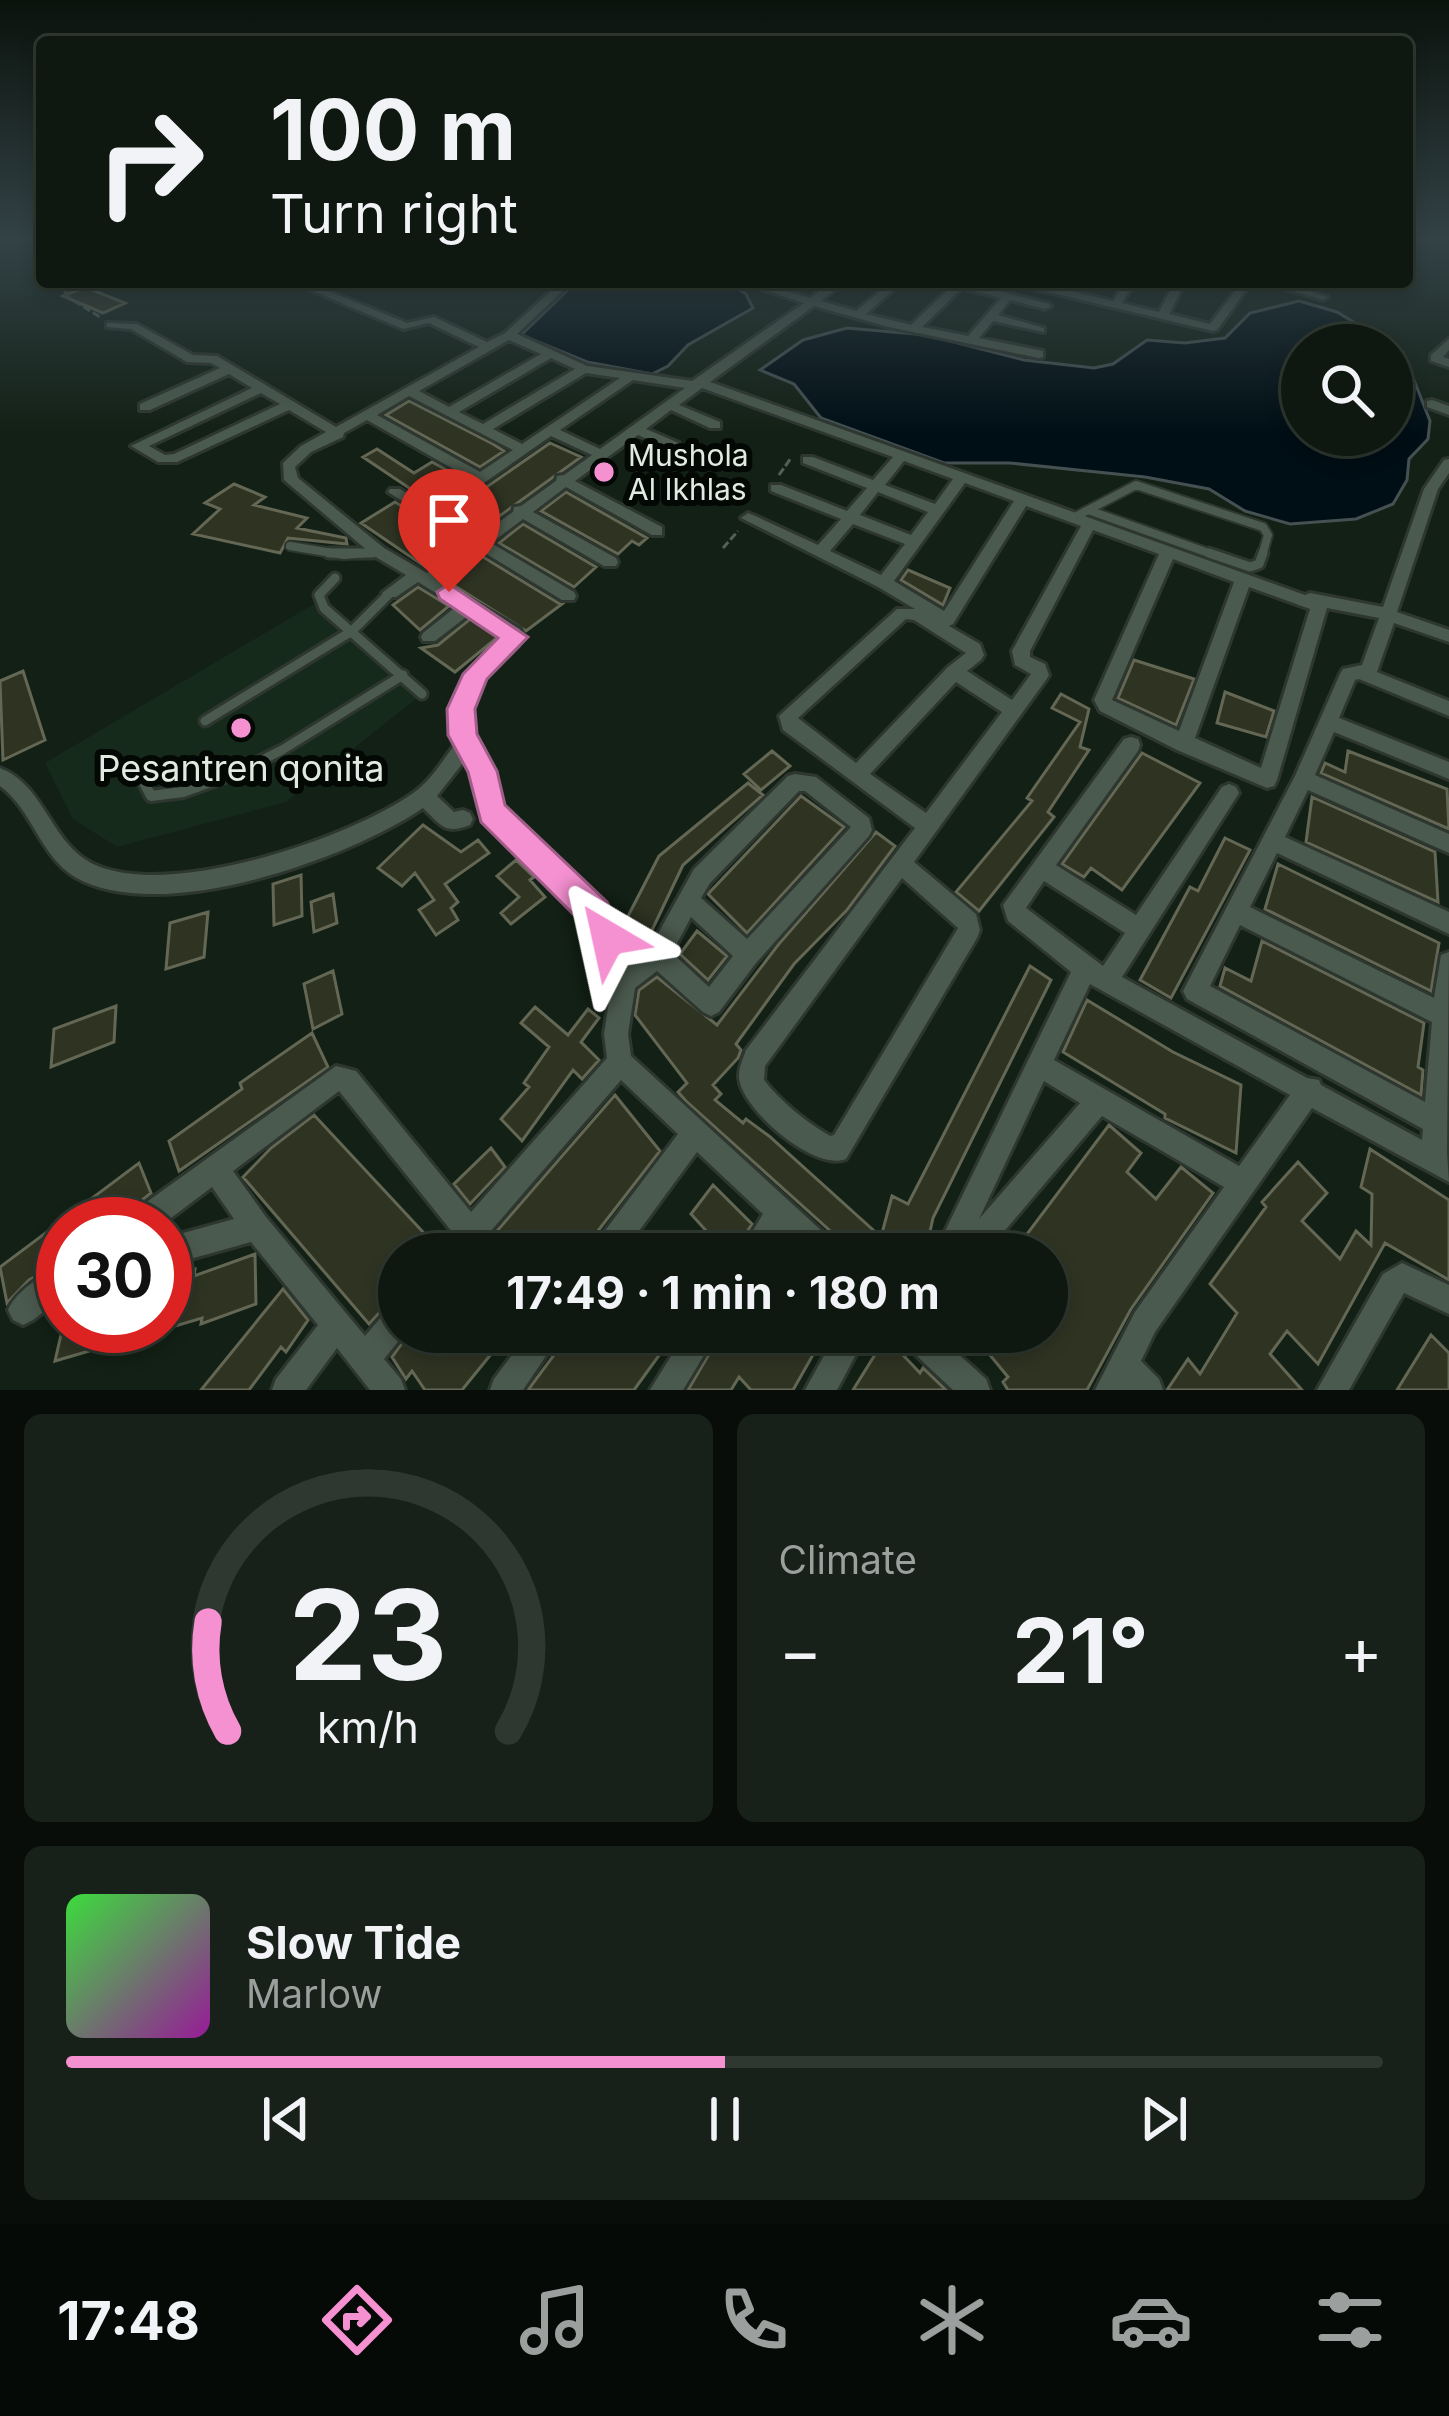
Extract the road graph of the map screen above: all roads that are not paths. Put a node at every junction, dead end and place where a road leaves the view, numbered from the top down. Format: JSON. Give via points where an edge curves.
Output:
{"nodes":[{"id":1,"x":354,"y":305,"type":"edge"},
{"id":2,"x":541,"y":305,"type":"edge"},
{"id":3,"x":808,"y":305,"type":"edge"},
{"id":4,"x":823,"y":305,"type":"edge"},
{"id":5,"x":870,"y":305,"type":"edge"},
{"id":6,"x":936,"y":305,"type":"edge"},
{"id":7,"x":1004,"y":305,"type":"edge"},
{"id":8,"x":1041,"y":305,"type":"edge"},
{"id":9,"x":1111,"y":305,"type":"edge"},
{"id":10,"x":1169,"y":305,"type":"edge"},
{"id":11,"x":1232,"y":305,"type":"edge"},
{"id":12,"x":1045,"y":306,"type":"dead end"},
{"id":13,"x":1115,"y":306,"type":"joint"},
{"id":14,"x":859,"y":314,"type":"junction"},
{"id":15,"x":991,"y":317,"type":"junction"},
{"id":16,"x":1162,"y":318,"type":"junction"},
{"id":17,"x":111,"y":325,"type":"road end"},
{"id":18,"x":914,"y":328,"type":"junction"},
{"id":19,"x":1040,"y":330,"type":"dead end"},
{"id":20,"x":509,"y":334,"type":"junction"},
{"id":21,"x":972,"y":339,"type":"junction"},
{"id":22,"x":1449,"y":343,"type":"edge"},
{"id":23,"x":488,"y":347,"type":"junction"},
{"id":24,"x":550,"y":354,"type":"junction"},
{"id":25,"x":1039,"y":354,"type":"dead end"},
{"id":26,"x":1449,"y":363,"type":"edge"},
{"id":27,"x":231,"y":368,"type":"junction"},
{"id":28,"x":584,"y":369,"type":"junction"},
{"id":29,"x":629,"y":377,"type":"junction"},
{"id":30,"x":695,"y":383,"type":"junction"},
{"id":31,"x":261,"y":388,"type":"junction"},
{"id":32,"x":411,"y":392,"type":"junction"},
{"id":33,"x":668,"y":404,"type":"junction"},
{"id":34,"x":1432,"y":404,"type":"dead end"},
{"id":35,"x":289,"y":405,"type":"junction"},
{"id":36,"x":145,"y":407,"type":"dead end"},
{"id":37,"x":1449,"y":411,"type":"edge"},
{"id":38,"x":449,"y":412,"type":"junction"},
{"id":39,"x":370,"y":416,"type":"junction"},
{"id":40,"x":715,"y":425,"type":"dead end"},
{"id":41,"x":634,"y":428,"type":"junction"},
{"id":42,"x":483,"y":430,"type":"junction"},
{"id":43,"x":551,"y":430,"type":"junction"},
{"id":44,"x":338,"y":434,"type":"junction"},
{"id":45,"x":674,"y":446,"type":"dead end"},
{"id":46,"x":523,"y":450,"type":"junction"},
{"id":47,"x":598,"y":453,"type":"junction"},
{"id":48,"x":902,"y":455,"type":"junction"},
{"id":49,"x":808,"y":460,"type":"dead end"},
{"id":50,"x":1449,"y":463,"type":"edge"},
{"id":51,"x":962,"y":476,"type":"junction"},
{"id":52,"x":480,"y":478,"type":"junction"},
{"id":53,"x":562,"y":479,"type":"junction"},
{"id":54,"x":876,"y":487,"type":"junction"},
{"id":55,"x":776,"y":488,"type":"dead end"},
{"id":56,"x":395,"y":491,"type":"dead end"},
{"id":57,"x":1440,"y":493,"type":"edge"},
{"id":58,"x":1024,"y":497,"type":"junction"},
{"id":59,"x":519,"y":510,"type":"junction"},
{"id":60,"x":937,"y":510,"type":"junction"},
{"id":61,"x":432,"y":512,"type":"junction"},
{"id":62,"x":748,"y":518,"type":"dead end"},
{"id":63,"x":851,"y":518,"type":"junction"},
{"id":64,"x":1090,"y":520,"type":"junction"},
{"id":65,"x":657,"y":530,"type":"dead end"},
{"id":66,"x":478,"y":541,"type":"junction"},
{"id":67,"x":914,"y":542,"type":"junction"},
{"id":68,"x":290,"y":547,"type":"dead end"},
{"id":69,"x":379,"y":552,"type":"junction"},
{"id":70,"x":820,"y":554,"type":"junction"},
{"id":71,"x":1167,"y":554,"type":"junction"},
{"id":72,"x":610,"y":562,"type":"dead end"},
{"id":73,"x":424,"y":577,"type":"junction"},
{"id":74,"x":335,"y":578,"type":"dead end"},
{"id":75,"x":1243,"y":580,"type":"junction"},
{"id":76,"x":884,"y":583,"type":"junction"},
{"id":77,"x":390,"y":593,"type":"joint"},
{"id":78,"x":568,"y":596,"type":"dead end"},
{"id":79,"x":469,"y":605,"type":"junction"},
{"id":80,"x":1388,"y":614,"type":"junction"},
{"id":81,"x":352,"y":631,"type":"junction"},
{"id":82,"x":1449,"y":636,"type":"edge"},
{"id":83,"x":429,"y":637,"type":"dead end"},
{"id":84,"x":954,"y":672,"type":"junction"},
{"id":85,"x":1362,"y":673,"type":"junction"},
{"id":86,"x":403,"y":675,"type":"junction"},
{"id":87,"x":422,"y":694,"type":"dead end"},
{"id":88,"x":1449,"y":709,"type":"edge"},
{"id":89,"x":1015,"y":711,"type":"junction"},
{"id":90,"x":205,"y":721,"type":"dead end"},
{"id":91,"x":1329,"y":722,"type":"junction"},
{"id":92,"x":1184,"y":743,"type":"junction"},
{"id":93,"x":466,"y":745,"type":"junction"},
{"id":94,"x":1131,"y":745,"type":"dead end"},
{"id":95,"x":1449,"y":771,"type":"edge"},
{"id":96,"x":140,"y":775,"type":"dead end"},
{"id":97,"x":857,"y":775,"type":"junction"},
{"id":98,"x":0,"y":776,"type":"edge"},
{"id":99,"x":1304,"y":778,"type":"junction"},
{"id":100,"x":1228,"y":793,"type":"dead end"},
{"id":101,"x":424,"y":796,"type":"junction"},
{"id":102,"x":463,"y":819,"type":"dead end"},
{"id":103,"x":928,"y":826,"type":"junction"},
{"id":104,"x":1270,"y":841,"type":"junction"},
{"id":105,"x":1449,"y":844,"type":"edge"},
{"id":106,"x":902,"y":865,"type":"junction"},
{"id":107,"x":1044,"y":869,"type":"junction"},
{"id":108,"x":688,"y":900,"type":"junction"},
{"id":109,"x":1237,"y":912,"type":"junction"},
{"id":110,"x":1449,"y":923,"type":"edge"},
{"id":111,"x":1138,"y":929,"type":"junction"},
{"id":112,"x":748,"y":955,"type":"junction"},
{"id":113,"x":658,"y":956,"type":"junction"},
{"id":114,"x":1449,"y":963,"type":"edge"},
{"id":115,"x":1096,"y":975,"type":"junction"},
{"id":116,"x":624,"y":982,"type":"junction"},
{"id":117,"x":1445,"y":1016,"type":"junction"},
{"id":118,"x":620,"y":1062,"type":"junction"},
{"id":119,"x":1038,"y":1064,"type":"junction"},
{"id":120,"x":1310,"y":1089,"type":"junction"},
{"id":121,"x":1100,"y":1099,"type":"junction"},
{"id":122,"x":694,"y":1134,"type":"junction"},
{"id":123,"x":1440,"y":1148,"type":"edge"},
{"id":124,"x":216,"y":1169,"type":"junction"},
{"id":125,"x":1243,"y":1183,"type":"junction"},
{"id":126,"x":177,"y":1197,"type":"edge"},
{"id":127,"x":780,"y":1212,"type":"junction"},
{"id":128,"x":256,"y":1227,"type":"junction"},
{"id":129,"x":454,"y":1233,"type":"edge"},
{"id":130,"x":472,"y":1233,"type":"edge"},
{"id":131,"x":621,"y":1233,"type":"edge"},
{"id":132,"x":766,"y":1233,"type":"edge"},
{"id":133,"x":803,"y":1233,"type":"edge"},
{"id":134,"x":958,"y":1233,"type":"edge"},
{"id":135,"x":986,"y":1233,"type":"edge"},
{"id":136,"x":192,"y":1245,"type":"edge"},
{"id":137,"x":36,"y":1300,"type":"edge"},
{"id":138,"x":1449,"y":1300,"type":"edge"},
{"id":139,"x":23,"y":1310,"type":"dead end"},
{"id":140,"x":336,"y":1325,"type":"junction"},
{"id":141,"x":378,"y":1343,"type":"edge"},
{"id":142,"x":532,"y":1353,"type":"edge"},
{"id":143,"x":689,"y":1353,"type":"edge"},
{"id":144,"x":841,"y":1353,"type":"edge"},
{"id":145,"x":935,"y":1353,"type":"edge"},
{"id":146,"x":365,"y":1358,"type":"junction"},
{"id":147,"x":1117,"y":1377,"type":"edge"},
{"id":148,"x":287,"y":1390,"type":"edge"},
{"id":149,"x":390,"y":1390,"type":"edge"},
{"id":150,"x":505,"y":1390,"type":"edge"},
{"id":151,"x":665,"y":1390,"type":"edge"},
{"id":152,"x":820,"y":1390,"type":"edge"},
{"id":153,"x":975,"y":1390,"type":"edge"},
{"id":154,"x":1148,"y":1390,"type":"edge"},
{"id":155,"x":1332,"y":1390,"type":"edge"}],
"edges":[{"from":1,"to":23,"type":"street","via":[[406,326],[430,319]]},
{"from":2,"to":20,"type":"street"},
{"from":3,"to":30,"type":"street"},
{"from":4,"to":14,"type":"street"},
{"from":5,"to":14,"type":"street"},
{"from":6,"to":18,"type":"street"},
{"from":7,"to":15,"type":"street"},
{"from":8,"to":12,"type":"street"},
{"from":9,"to":13,"type":"street"},
{"from":10,"to":16,"type":"street"},
{"from":11,"to":16,"type":"street","via":[[1217,327]]},
{"from":13,"to":16,"type":"street"},
{"from":14,"to":18,"type":"street"},
{"from":15,"to":19,"type":"street"},
{"from":15,"to":21,"type":"street"},
{"from":17,"to":27,"type":"street","via":[[134,326],[188,358]]},
{"from":18,"to":21,"type":"street"},
{"from":20,"to":23,"type":"street"},
{"from":20,"to":24,"type":"street"},
{"from":21,"to":25,"type":"street"},
{"from":22,"to":26,"type":"street","via":[[1436,358]]},
{"from":23,"to":32,"type":"street"},
{"from":24,"to":28,"type":"street"},
{"from":24,"to":38,"type":"street"},
{"from":27,"to":31,"type":"street"},
{"from":27,"to":36,"type":"street"},
{"from":28,"to":29,"type":"street"},
{"from":28,"to":42,"type":"street"},
{"from":29,"to":30,"type":"street"},
{"from":29,"to":43,"type":"street"},
{"from":30,"to":33,"type":"street"},
{"from":30,"to":48,"type":"street"},
{"from":31,"to":35,"type":"street"},
{"from":31,"to":35,"type":"street","via":[[138,446],[177,458]]},
{"from":32,"to":38,"type":"street"},
{"from":32,"to":39,"type":"street"},
{"from":33,"to":40,"type":"street"},
{"from":33,"to":41,"type":"street"},
{"from":34,"to":37,"type":"street"},
{"from":35,"to":44,"type":"street"},
{"from":38,"to":42,"type":"street"},
{"from":39,"to":44,"type":"street"},
{"from":39,"to":52,"type":"street"},
{"from":41,"to":45,"type":"street"},
{"from":41,"to":47,"type":"street"},
{"from":42,"to":46,"type":"street"},
{"from":43,"to":46,"type":"street"},
{"from":43,"to":47,"type":"street"},
{"from":44,"to":69,"type":"street","via":[[292,459],[288,473]]},
{"from":46,"to":52,"type":"street"},
{"from":47,"to":53,"type":"street"},
{"from":48,"to":51,"type":"street"},
{"from":48,"to":54,"type":"street"},
{"from":49,"to":54,"type":"street"},
{"from":50,"to":57,"type":"street"},
{"from":51,"to":58,"type":"street"},
{"from":51,"to":60,"type":"street"},
{"from":52,"to":61,"type":"street"},
{"from":53,"to":59,"type":"street"},
{"from":53,"to":65,"type":"street"},
{"from":54,"to":60,"type":"street"},
{"from":54,"to":63,"type":"street"},
{"from":55,"to":63,"type":"street"},
{"from":56,"to":61,"type":"street"},
{"from":57,"to":80,"type":"street"},
{"from":58,"to":64,"type":"street"},
{"from":58,"to":76,"type":"street","via":[[947,620]]},
{"from":59,"to":66,"type":"street"},
{"from":59,"to":72,"type":"street"},
{"from":60,"to":67,"type":"street"},
{"from":61,"to":66,"type":"street"},
{"from":62,"to":70,"type":"street"},
{"from":63,"to":67,"type":"street"},
{"from":63,"to":70,"type":"street"},
{"from":64,"to":64,"type":"lane","via":[[1136,485],[1268,535],[1259,565],[1250,567]]},
{"from":64,"to":71,"type":"street"},
{"from":64,"to":80,"type":"street","via":[[1324,604]]},
{"from":64,"to":89,"type":"street","via":[[1021,651],[1040,675]]},
{"from":66,"to":73,"type":"street"},
{"from":66,"to":78,"type":"street"},
{"from":67,"to":76,"type":"street"},
{"from":68,"to":69,"type":"lane"},
{"from":69,"to":73,"type":"street"},
{"from":70,"to":76,"type":"street"},
{"from":71,"to":75,"type":"street"},
{"from":71,"to":92,"type":"street","via":[[1103,700]]},
{"from":73,"to":77,"type":"street"},
{"from":73,"to":79,"type":"street"},
{"from":74,"to":81,"type":"lane","via":[[319,601]]},
{"from":75,"to":92,"type":"street"},
{"from":75,"to":92,"type":"street","via":[[1320,611],[1270,778]]},
{"from":77,"to":81,"type":"lane"},
{"from":79,"to":83,"type":"street"},
{"from":79,"to":93,"type":"street","via":[[515,637],[470,684],[461,709]]},
{"from":80,"to":82,"type":"street"},
{"from":80,"to":85,"type":"street"},
{"from":81,"to":86,"type":"lane"},
{"from":81,"to":90,"type":"lane"},
{"from":84,"to":89,"type":"street"},
{"from":84,"to":97,"type":"street"},
{"from":84,"to":97,"type":"street","via":[[974,649],[903,613],[788,716]]},
{"from":85,"to":88,"type":"street"},
{"from":85,"to":91,"type":"street","via":[[1349,674]]},
{"from":86,"to":87,"type":"lane"},
{"from":86,"to":96,"type":"lane","via":[[265,758],[194,789],[152,796]]},
{"from":89,"to":103,"type":"street"},
{"from":91,"to":95,"type":"street"},
{"from":91,"to":99,"type":"street"},
{"from":93,"to":101,"type":"street"},
{"from":93,"to":116,"type":"street","via":[[483,771],[492,812],[595,913]]},
{"from":94,"to":107,"type":"street"},
{"from":97,"to":103,"type":"street"},
{"from":98,"to":101,"type":"street","via":[[14,783],[67,859],[122,882],[206,881],[278,863]]},
{"from":99,"to":104,"type":"street"},
{"from":99,"to":105,"type":"street"},
{"from":100,"to":111,"type":"street"},
{"from":101,"to":102,"type":"street","via":[[451,822]]},
{"from":103,"to":106,"type":"street"},
{"from":104,"to":109,"type":"street"},
{"from":104,"to":110,"type":"street"},
{"from":106,"to":106,"type":"street","via":[[751,1070],[755,1091],[821,1150],[843,1144],[969,930]]},
{"from":107,"to":111,"type":"street"},
{"from":107,"to":115,"type":"street","via":[[1014,905],[1016,914]]},
{"from":108,"to":112,"type":"street"},
{"from":108,"to":112,"type":"street","via":[[701,876],[795,782],[809,783],[858,820],[862,830]]},
{"from":108,"to":113,"type":"street"},
{"from":109,"to":117,"type":"street"},
{"from":109,"to":123,"type":"street","via":[[1195,988],[1198,996]]},
{"from":111,"to":115,"type":"street"},
{"from":112,"to":113,"type":"street","via":[[711,1004]]},
{"from":113,"to":116,"type":"street"},
{"from":114,"to":117,"type":"street"},
{"from":115,"to":119,"type":"street"},
{"from":115,"to":120,"type":"street"},
{"from":116,"to":118,"type":"street"},
{"from":117,"to":123,"type":"street"},
{"from":118,"to":122,"type":"street"},
{"from":118,"to":130,"type":"street"},
{"from":119,"to":121,"type":"street"},
{"from":119,"to":134,"type":"street"},
{"from":120,"to":123,"type":"street"},
{"from":120,"to":125,"type":"street"},
{"from":121,"to":125,"type":"street"},
{"from":121,"to":135,"type":"street"},
{"from":122,"to":127,"type":"street"},
{"from":122,"to":131,"type":"street"},
{"from":124,"to":126,"type":"street"},
{"from":124,"to":128,"type":"street"},
{"from":124,"to":129,"type":"street","via":[[324,1083],[347,1080]]},
{"from":125,"to":147,"type":"street","via":[[1145,1322]]},
{"from":127,"to":132,"type":"street"},
{"from":127,"to":133,"type":"street"},
{"from":128,"to":136,"type":"street"},
{"from":128,"to":140,"type":"street"},
{"from":137,"to":139,"type":"street"},
{"from":138,"to":155,"type":"street","via":[[1402,1277]]},
{"from":140,"to":146,"type":"street"},
{"from":140,"to":148,"type":"street"},
{"from":141,"to":146,"type":"street"},
{"from":142,"to":150,"type":"street"},
{"from":143,"to":151,"type":"street"},
{"from":144,"to":152,"type":"street"},
{"from":145,"to":153,"type":"street"},
{"from":146,"to":149,"type":"street"},
{"from":147,"to":154,"type":"street"}]}
